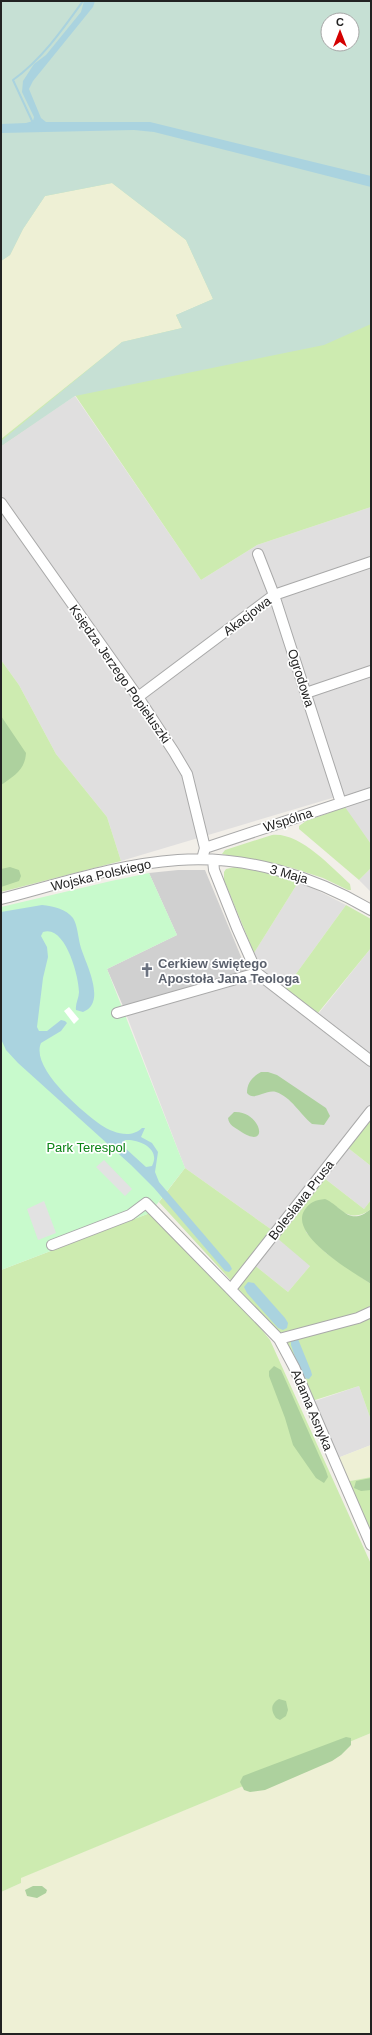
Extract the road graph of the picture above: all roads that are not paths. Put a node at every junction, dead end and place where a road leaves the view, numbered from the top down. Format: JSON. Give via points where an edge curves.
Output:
{"nodes":[{"id":1,"x":1,"y":503,"type":"edge"},
{"id":2,"x":258,"y":554,"type":"dead end"},
{"id":3,"x":371,"y":562,"type":"edge"},
{"id":4,"x":274,"y":595,"type":"junction"},
{"id":5,"x":371,"y":671,"type":"edge"},
{"id":6,"x":306,"y":693,"type":"junction"},
{"id":7,"x":138,"y":697,"type":"junction"},
{"id":8,"x":371,"y":793,"type":"edge"},
{"id":9,"x":341,"y":803,"type":"junction"},
{"id":10,"x":205,"y":848,"type":"junction"},
{"id":11,"x":202,"y":859,"type":"junction"},
{"id":12,"x":213,"y":860,"type":"junction"},
{"id":13,"x":1,"y":899,"type":"edge"},
{"id":14,"x":371,"y":910,"type":"edge"},
{"id":15,"x":257,"y":973,"type":"junction"},
{"id":16,"x":117,"y":1013,"type":"dead end"},
{"id":17,"x":371,"y":1061,"type":"edge"},
{"id":18,"x":371,"y":1111,"type":"edge"},
{"id":19,"x":52,"y":1245,"type":"dead end"},
{"id":20,"x":231,"y":1289,"type":"junction"},
{"id":21,"x":371,"y":1312,"type":"edge"},
{"id":22,"x":279,"y":1339,"type":"junction"},
{"id":23,"x":371,"y":1545,"type":"edge"}],
"edges":[{"from":1,"to":7,"type":"street","name":"Księdza Jerzego Popiełuszki"},
{"from":2,"to":4,"type":"street","name":"Ogrodowa"},
{"from":3,"to":4,"type":"street","name":"Akacjowa"},
{"from":4,"to":6,"type":"street","name":"Ogrodowa"},
{"from":4,"to":7,"type":"street","name":"Akacjowa"},
{"from":5,"to":6,"type":"street"},
{"from":6,"to":9,"type":"street","name":"Ogrodowa"},
{"from":7,"to":10,"type":"street","name":"Księdza Jerzego Popiełuszki","via":[[187,774]]},
{"from":8,"to":9,"type":"street","name":"Wspólna"},
{"from":9,"to":10,"type":"street","name":"Wspólna"},
{"from":10,"to":11,"type":"street","name":"Księdza Jerzego Popiełuszki"},
{"from":11,"to":12,"type":"street","name":"3 Maja"},
{"from":11,"to":13,"type":"street","name":"Wojska Polskiego","via":[[172,860],[124,867]]},
{"from":12,"to":14,"type":"street","name":"3 Maja","via":[[287,872],[316,882]]},
{"from":12,"to":15,"type":"street","via":[[214,870]]},
{"from":15,"to":16,"type":"street"},
{"from":15,"to":17,"type":"street"},
{"from":18,"to":20,"type":"street","name":"Bolesława Prusa"},
{"from":19,"to":20,"type":"street","name":"Adama Asnyka","via":[[130,1215],[146,1203]]},
{"from":20,"to":22,"type":"street","name":"Adama Asnyka"},
{"from":21,"to":22,"type":"street","via":[[358,1318]]},
{"from":22,"to":23,"type":"street","name":"Adama Asnyka","via":[[294,1367]]}]}
